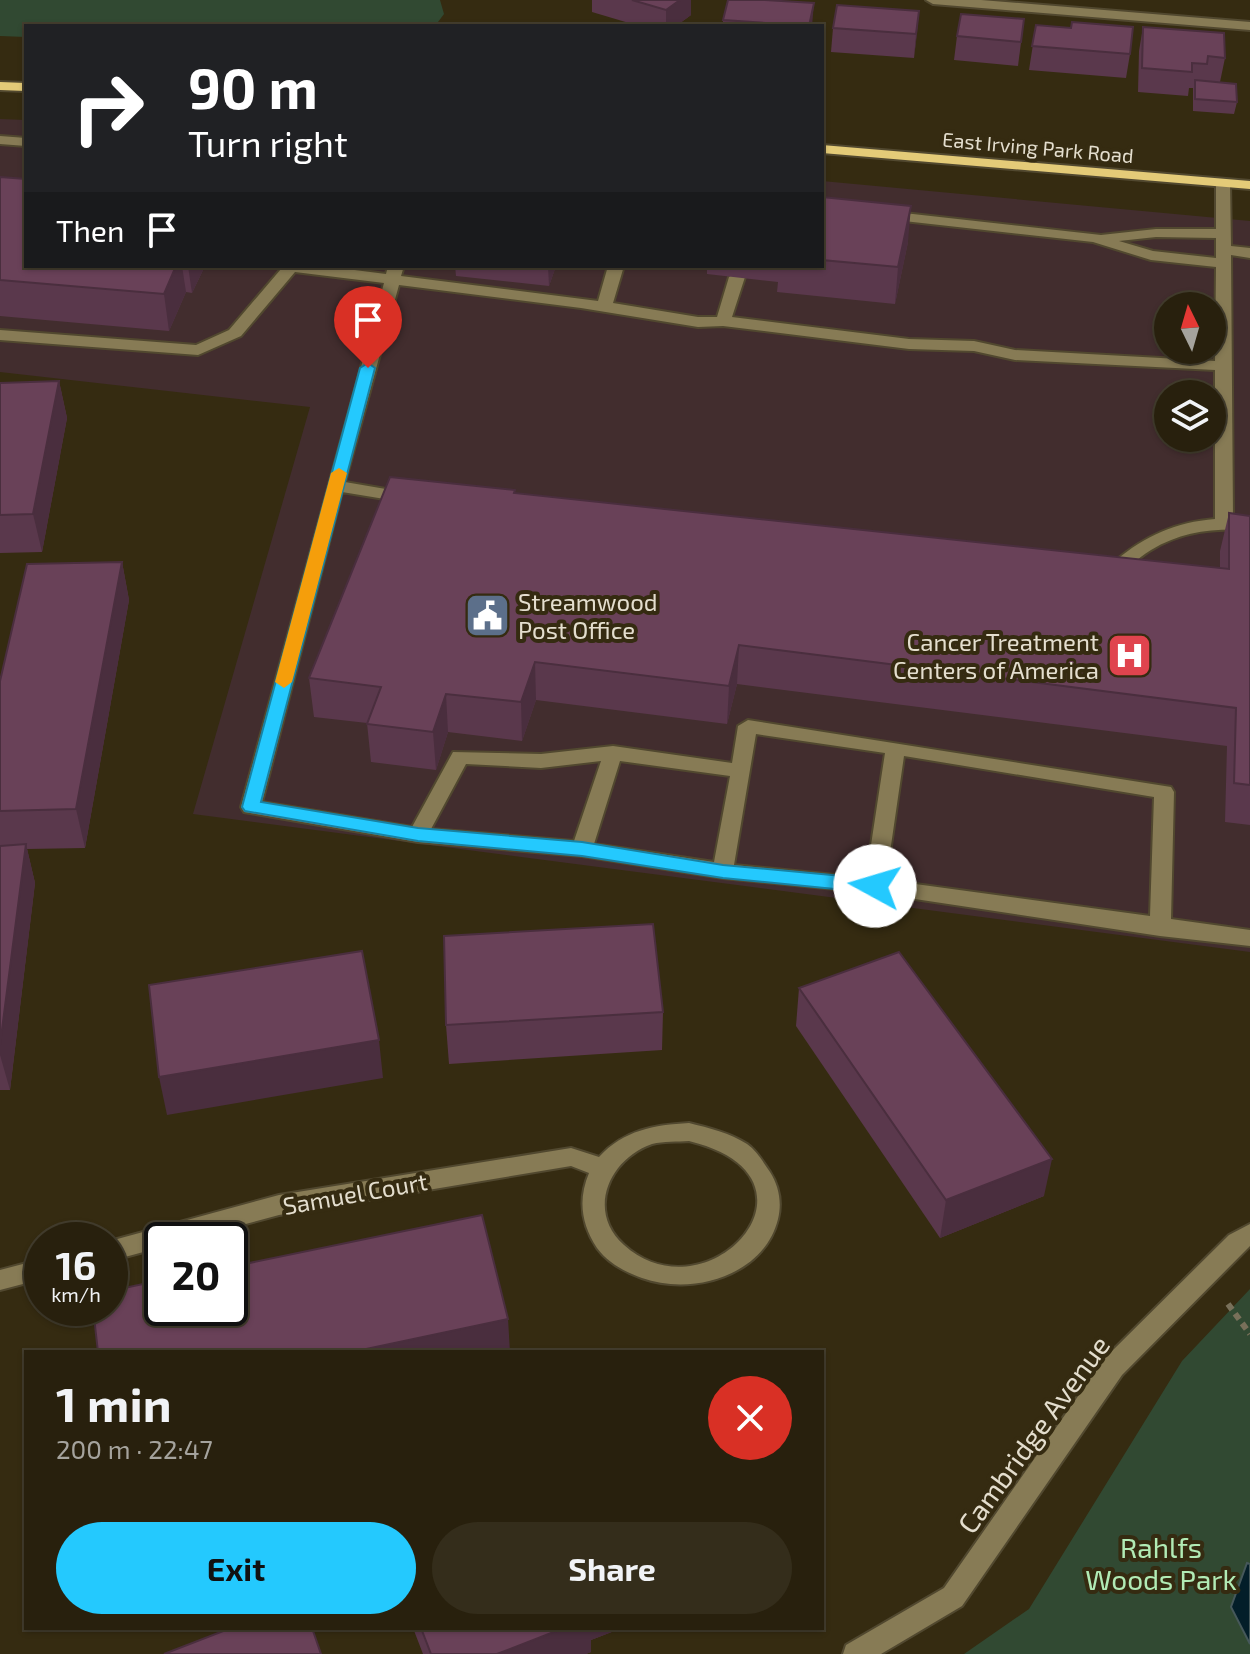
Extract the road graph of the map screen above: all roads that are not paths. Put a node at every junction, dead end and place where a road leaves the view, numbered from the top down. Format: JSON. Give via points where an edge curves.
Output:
{"nodes":[{"id":1,"x":933,"y":0,"type":"edge"},
{"id":2,"x":1250,"y":26,"type":"edge"},
{"id":3,"x":0,"y":86,"type":"edge"},
{"id":4,"x":24,"y":87,"type":"edge"},
{"id":5,"x":0,"y":140,"type":"edge"},
{"id":6,"x":24,"y":142,"type":"edge"},
{"id":7,"x":824,"y":149,"type":"edge"},
{"id":8,"x":1223,"y":183,"type":"junction"},
{"id":9,"x":1250,"y":185,"type":"edge"},
{"id":10,"x":869,"y":214,"type":"edge"},
{"id":11,"x":1095,"y":238,"type":"junction"},
{"id":12,"x":1223,"y":249,"type":"junction"},
{"id":13,"x":1250,"y":253,"type":"edge"},
{"id":14,"x":287,"y":268,"type":"edge"},
{"id":15,"x":306,"y":268,"type":"edge"},
{"id":16,"x":455,"y":268,"type":"edge"},
{"id":17,"x":615,"y":268,"type":"edge"},
{"id":18,"x":394,"y":273,"type":"edge"},
{"id":19,"x":737,"y":277,"type":"dead end"},
{"id":20,"x":448,"y":285,"type":"junction"},
{"id":21,"x":604,"y":307,"type":"junction"},
{"id":22,"x":723,"y":321,"type":"junction"},
{"id":23,"x":0,"y":335,"type":"edge"},
{"id":24,"x":1224,"y":366,"type":"junction"},
{"id":25,"x":335,"y":486,"type":"junction"},
{"id":26,"x":429,"y":501,"type":"edge"},
{"id":27,"x":1224,"y":522,"type":"junction"},
{"id":28,"x":1250,"y":525,"type":"edge"},
{"id":29,"x":1092,"y":573,"type":"edge"},
{"id":30,"x":895,"y":748,"type":"junction"},
{"id":31,"x":613,"y":753,"type":"junction"},
{"id":32,"x":739,"y":771,"type":"junction"},
{"id":33,"x":418,"y":835,"type":"junction"},
{"id":34,"x":582,"y":849,"type":"junction"},
{"id":35,"x":723,"y":871,"type":"junction"},
{"id":36,"x":875,"y":886,"type":"junction"},
{"id":37,"x":1160,"y":928,"type":"junction"},
{"id":38,"x":1250,"y":938,"type":"edge"},
{"id":39,"x":603,"y":1168,"type":"junction"},
{"id":40,"x":1250,"y":1234,"type":"edge"},
{"id":41,"x":128,"y":1246,"type":"edge"},
{"id":42,"x":24,"y":1274,"type":"edge"},
{"id":43,"x":0,"y":1280,"type":"edge"},
{"id":44,"x":856,"y":1654,"type":"edge"}],
"edges":[{"from":1,"to":2,"type":"street"},
{"from":3,"to":4,"type":"main road"},
{"from":5,"to":6,"type":"street"},
{"from":7,"to":8,"type":"main road","name":"East Irving Park Road"},
{"from":8,"to":9,"type":"main road","name":"East Irving Park Road"},
{"from":8,"to":12,"type":"street"},
{"from":10,"to":11,"type":"street"},
{"from":11,"to":12,"type":"street","via":[[1156,233]]},
{"from":11,"to":12,"type":"street","via":[[1151,255]]},
{"from":12,"to":13,"type":"street"},
{"from":12,"to":24,"type":"street"},
{"from":14,"to":23,"type":"street","via":[[235,333],[198,350]]},
{"from":15,"to":18,"type":"street"},
{"from":16,"to":20,"type":"street"},
{"from":17,"to":21,"type":"street"},
{"from":18,"to":20,"type":"street"},
{"from":18,"to":25,"type":"street"},
{"from":19,"to":22,"type":"street"},
{"from":20,"to":21,"type":"street"},
{"from":21,"to":22,"type":"street"},
{"from":22,"to":24,"type":"street","via":[[909,344],[974,346],[1015,355]]},
{"from":24,"to":27,"type":"street"},
{"from":25,"to":26,"type":"street"},
{"from":25,"to":33,"type":"street","via":[[251,807]]},
{"from":27,"to":28,"type":"street"},
{"from":27,"to":29,"type":"street","via":[[1173,530],[1117,569]]},
{"from":30,"to":32,"type":"street","via":[[748,726]]},
{"from":30,"to":36,"type":"street"},
{"from":30,"to":37,"type":"street","via":[[1164,792]]},
{"from":31,"to":32,"type":"street"},
{"from":31,"to":33,"type":"street","via":[[541,761],[460,757]]},
{"from":31,"to":34,"type":"street"},
{"from":32,"to":35,"type":"street"},
{"from":33,"to":34,"type":"street"},
{"from":34,"to":35,"type":"street"},
{"from":35,"to":36,"type":"street"},
{"from":36,"to":37,"type":"street"},
{"from":37,"to":38,"type":"street"},
{"from":39,"to":39,"type":"street","via":[[591,1194],[594,1222],[610,1248],[638,1268],[671,1277],[707,1274],[738,1261],[760,1238],[770,1210],[765,1183],[748,1158],[721,1141],[689,1132],[655,1134],[625,1147]]},
{"from":39,"to":41,"type":"street","name":"Samuel Court","via":[[571,1157],[295,1203]]},
{"from":40,"to":44,"type":"street","name":"Cambridge Avenue","via":[[1113,1367],[953,1597]]},
{"from":42,"to":43,"type":"street"}]}
